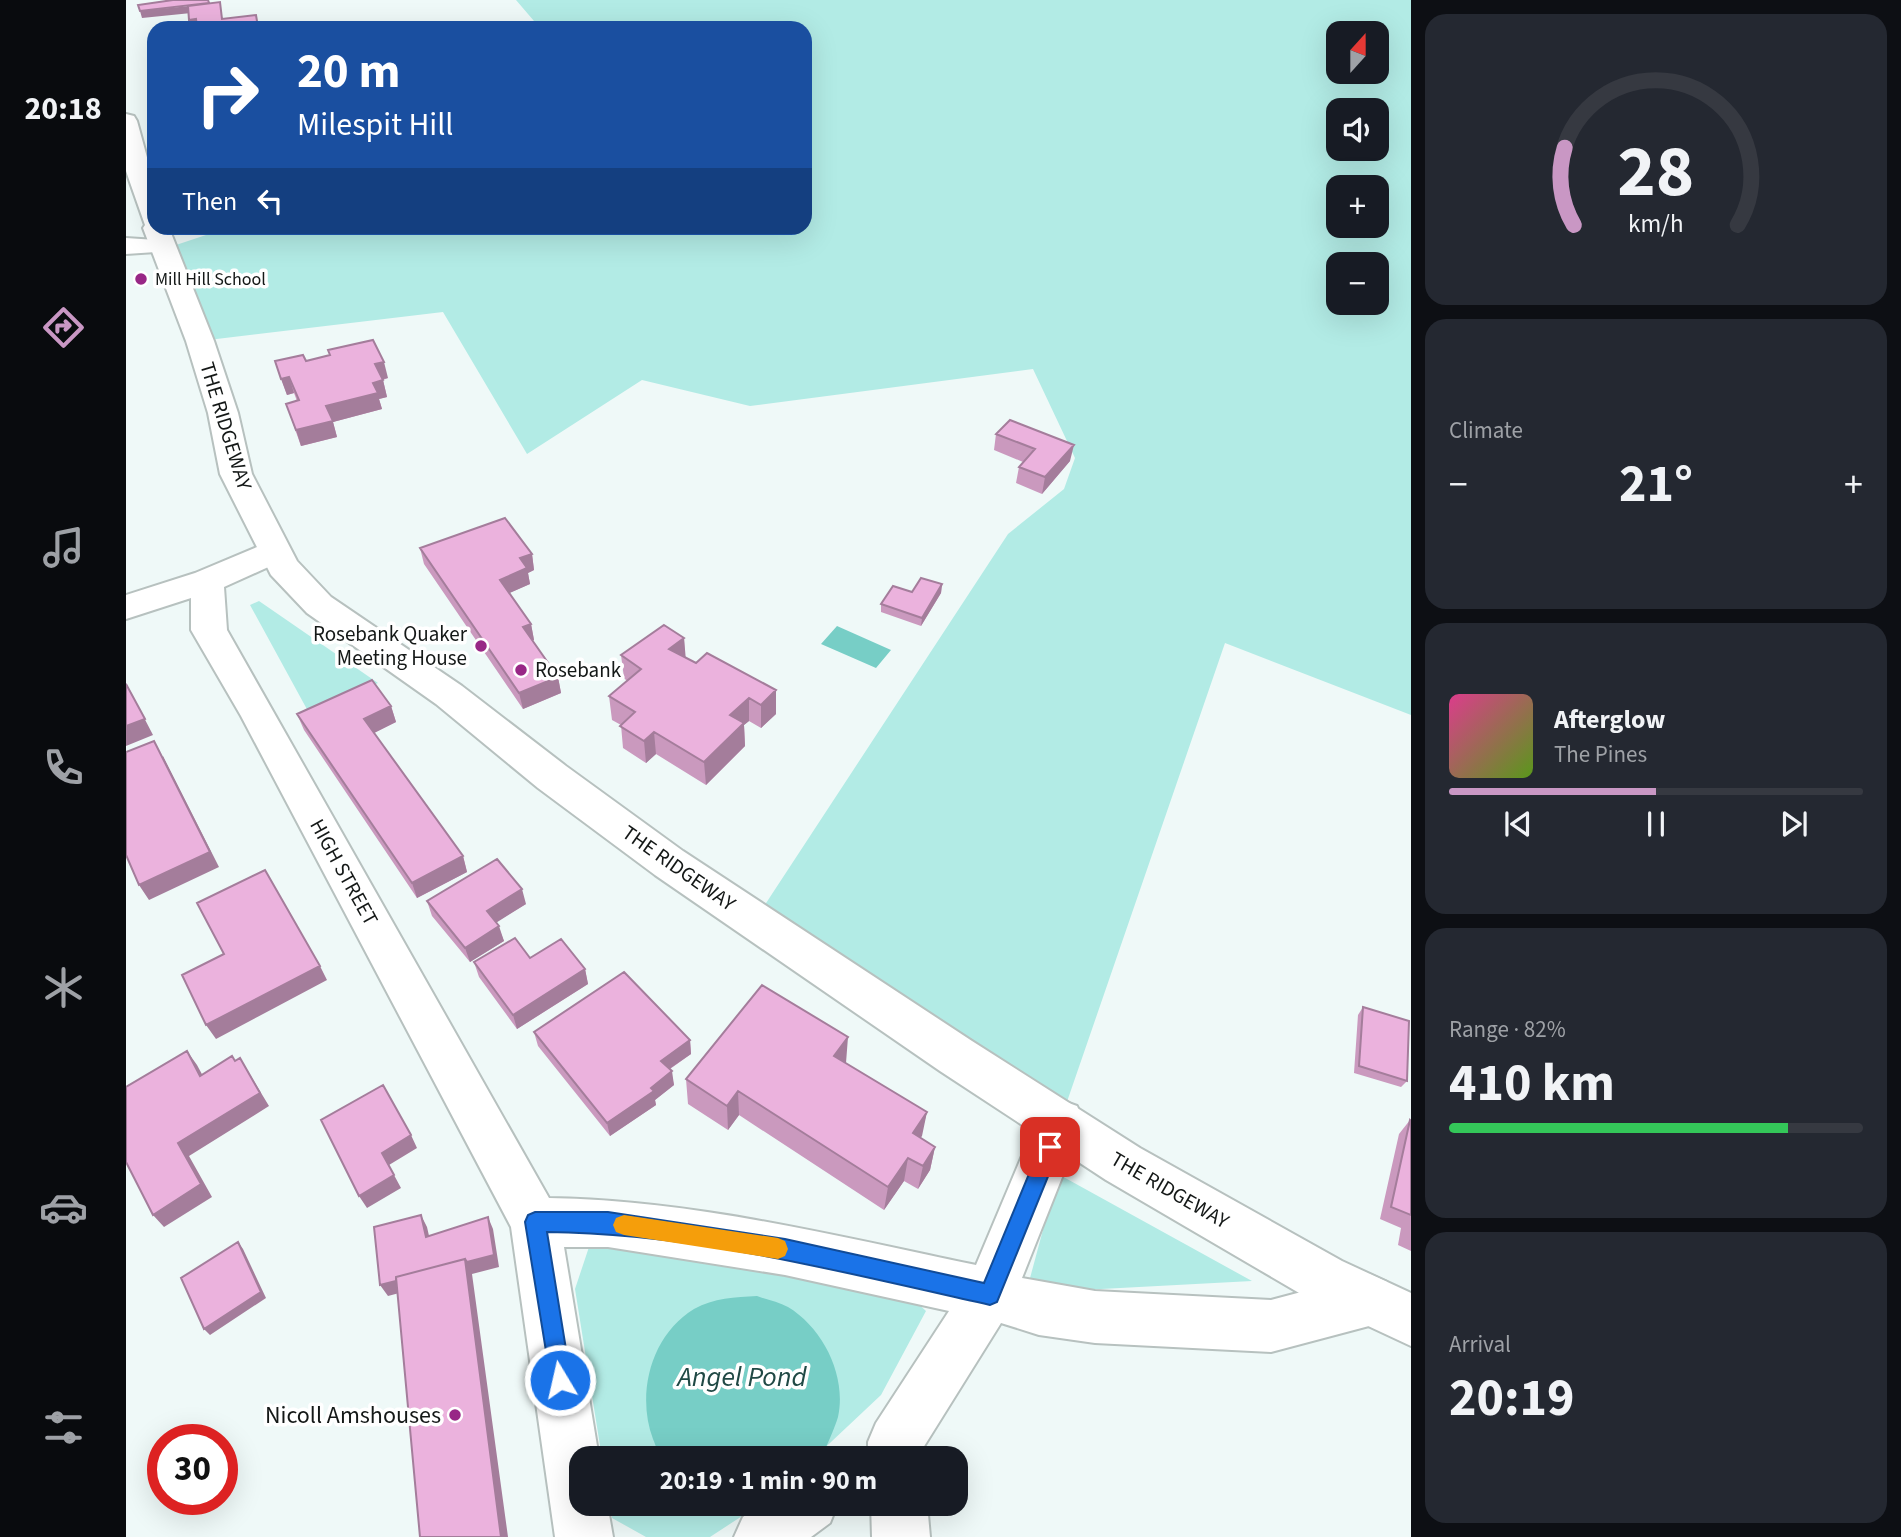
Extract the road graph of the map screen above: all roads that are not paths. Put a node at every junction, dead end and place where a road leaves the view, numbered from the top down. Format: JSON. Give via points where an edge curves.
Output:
{"nodes":[{"id":1,"x":126,"y":121,"type":"edge"},
{"id":2,"x":147,"y":220,"type":"edge"},
{"id":3,"x":150,"y":235,"type":"edge"},
{"id":4,"x":274,"y":551,"type":"junction"},
{"id":5,"x":208,"y":581,"type":"junction"},
{"id":6,"x":126,"y":607,"type":"edge"},
{"id":7,"x":1060,"y":1122,"type":"junction"},
{"id":8,"x":535,"y":1222,"type":"junction"},
{"id":9,"x":990,"y":1294,"type":"junction"},
{"id":10,"x":1390,"y":1310,"type":"edge"},
{"id":11,"x":892,"y":1446,"type":"edge"},
{"id":12,"x":792,"y":1516,"type":"edge"},
{"id":13,"x":900,"y":1516,"type":"edge"},
{"id":14,"x":584,"y":1537,"type":"edge"},
{"id":15,"x":763,"y":1537,"type":"edge"},
{"id":16,"x":901,"y":1537,"type":"edge"}],
"edges":[{"from":1,"to":2,"type":"main road","name":"THE RIDGEWAY"},
{"from":3,"to":4,"type":"main road","name":"THE RIDGEWAY","via":[[200,341],[223,412],[236,474]]},
{"from":4,"to":5,"type":"main road"},
{"from":4,"to":7,"type":"main road","name":"THE RIDGEWAY","via":[[319,605],[449,695],[669,863]]},
{"from":5,"to":6,"type":"main road"},
{"from":5,"to":8,"type":"main road","name":"HIGH STREET","via":[[209,630]]},
{"from":7,"to":9,"type":"main road"},
{"from":7,"to":10,"type":"main road","name":"THE RIDGEWAY","via":[[1324,1279]]},
{"from":8,"to":9,"type":"main road","via":[[608,1223],[785,1250]]},
{"from":8,"to":14,"type":"main road","name":"HIGH STREET"},
{"from":9,"to":10,"type":"main road","via":[[1040,1309],[1095,1317],[1271,1326]]},
{"from":9,"to":11,"type":"main road"},
{"from":12,"to":15,"type":"main road"},
{"from":13,"to":16,"type":"main road"}]}
